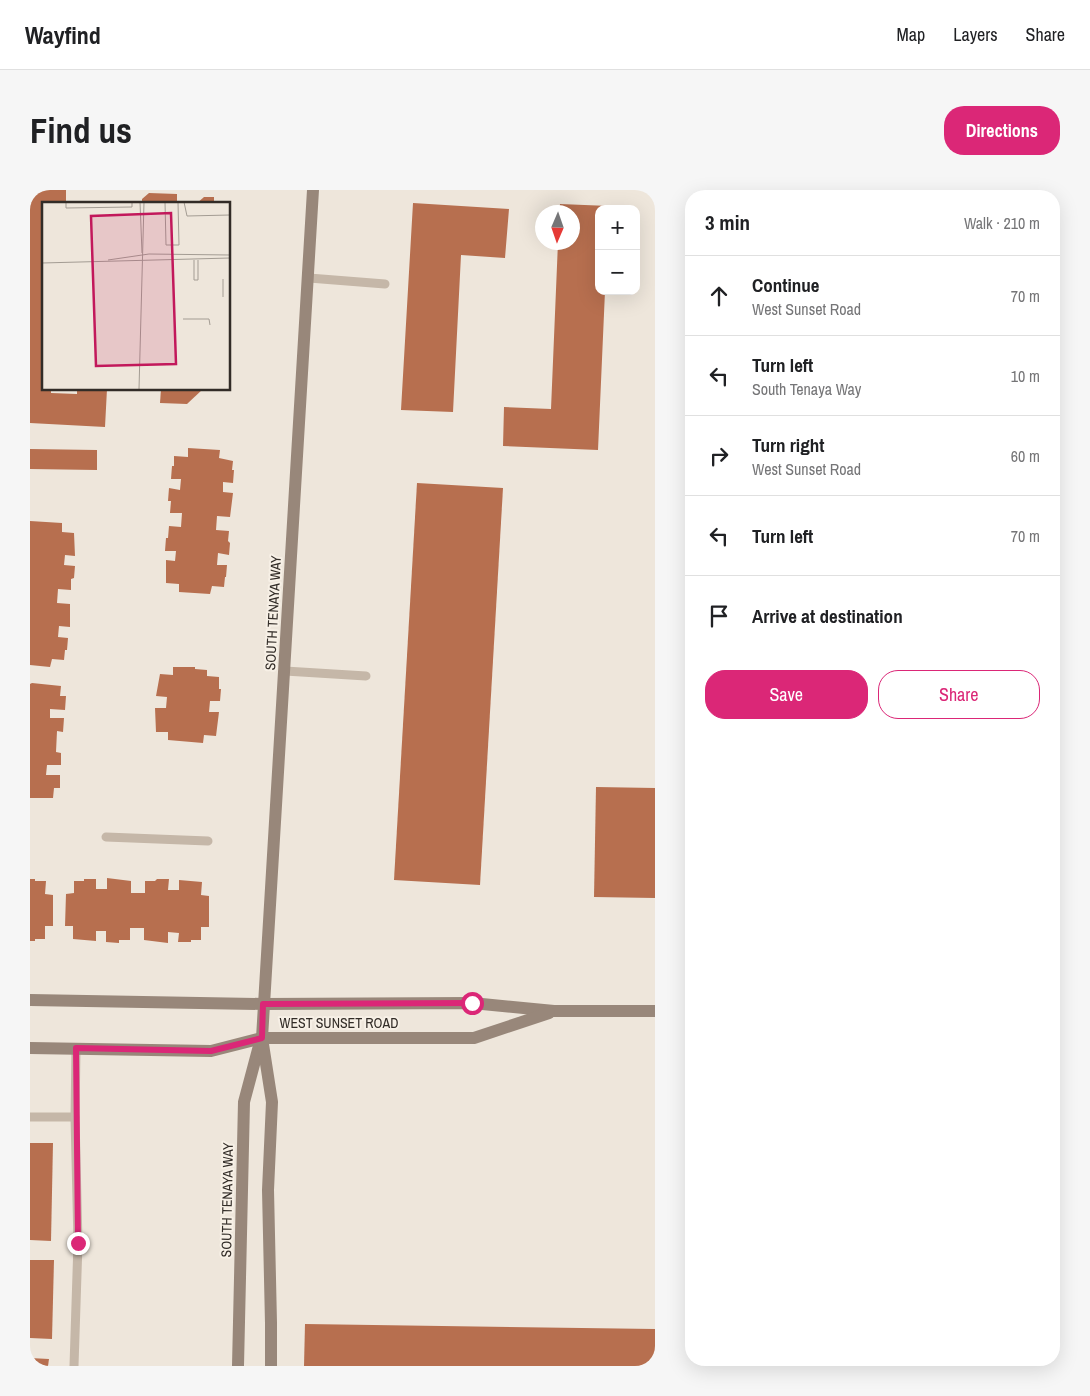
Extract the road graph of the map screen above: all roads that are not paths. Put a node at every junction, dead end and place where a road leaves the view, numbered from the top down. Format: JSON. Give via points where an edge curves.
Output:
{"nodes":[{"id":1,"x":313,"y":190,"type":"edge"},
{"id":2,"x":309,"y":278,"type":"junction"},
{"id":3,"x":385,"y":284,"type":"dead end"},
{"id":4,"x":285,"y":671,"type":"junction"},
{"id":5,"x":366,"y":676,"type":"dead end"},
{"id":6,"x":106,"y":837,"type":"dead end"},
{"id":7,"x":208,"y":840,"type":"dead end"},
{"id":8,"x":30,"y":1000,"type":"edge"},
{"id":9,"x":263,"y":1004,"type":"junction"},
{"id":10,"x":554,"y":1011,"type":"junction"},
{"id":11,"x":655,"y":1011,"type":"edge"},
{"id":12,"x":262,"y":1038,"type":"junction"},
{"id":13,"x":30,"y":1048,"type":"edge"},
{"id":14,"x":76,"y":1048,"type":"junction"},
{"id":15,"x":30,"y":1117,"type":"edge"},
{"id":16,"x":76,"y":1117,"type":"junction"},
{"id":17,"x":74,"y":1366,"type":"edge"},
{"id":18,"x":238,"y":1366,"type":"edge"},
{"id":19,"x":271,"y":1366,"type":"edge"}],
"edges":[{"from":1,"to":2,"type":"street","name":"SOUTH TENAYA WAY"},
{"from":2,"to":3,"type":"lane"},
{"from":2,"to":4,"type":"street","name":"SOUTH TENAYA WAY"},
{"from":4,"to":5,"type":"lane"},
{"from":4,"to":9,"type":"street","name":"SOUTH TENAYA WAY"},
{"from":6,"to":7,"type":"lane"},
{"from":8,"to":9,"type":"street","name":"WEST SUNSET ROAD"},
{"from":9,"to":10,"type":"street","name":"WEST SUNSET ROAD","via":[[472,1003]]},
{"from":9,"to":12,"type":"street","name":"SOUTH TENAYA WAY"},
{"from":10,"to":11,"type":"street","name":"WEST SUNSET ROAD"},
{"from":10,"to":12,"type":"street","name":"WEST SUNSET ROAD","via":[[474,1038]]},
{"from":12,"to":14,"type":"street","name":"WEST SUNSET ROAD","via":[[211,1051]]},
{"from":12,"to":18,"type":"street","name":"SOUTH TENAYA WAY","via":[[244,1102]]},
{"from":12,"to":19,"type":"street","name":"SOUTH TENAYA WAY","via":[[272,1102],[268,1190]]},
{"from":13,"to":14,"type":"street","name":"WEST SUNSET ROAD"},
{"from":14,"to":16,"type":"lane"},
{"from":15,"to":16,"type":"lane"},
{"from":16,"to":17,"type":"lane","via":[[78,1243]]}]}
